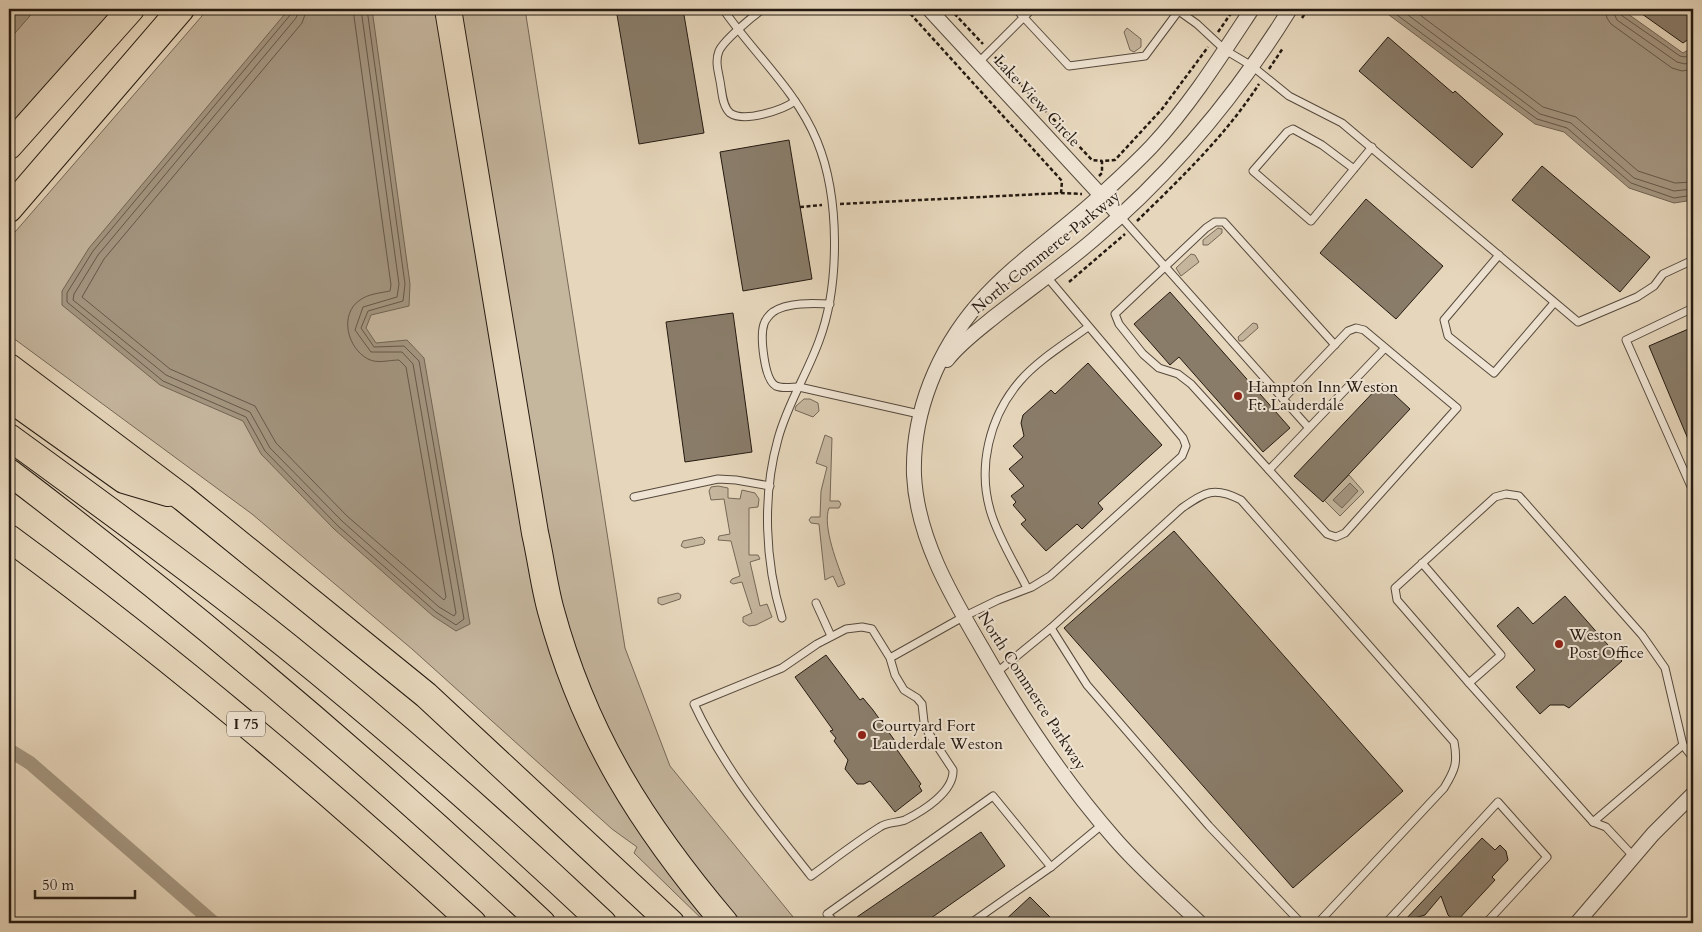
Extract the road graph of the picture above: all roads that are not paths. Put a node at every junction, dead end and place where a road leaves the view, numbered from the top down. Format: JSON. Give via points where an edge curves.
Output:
{"nodes":[{"id":1,"x":131,"y":9,"type":"edge"},
{"id":2,"x":181,"y":9,"type":"edge"},
{"id":3,"x":448,"y":9,"type":"edge"},
{"id":4,"x":723,"y":9,"type":"edge"},
{"id":5,"x":763,"y":9,"type":"edge"},
{"id":6,"x":930,"y":9,"type":"edge"},
{"id":7,"x":1016,"y":9,"type":"edge"},
{"id":8,"x":1032,"y":9,"type":"edge"},
{"id":9,"x":1178,"y":9,"type":"edge"},
{"id":10,"x":1252,"y":9,"type":"edge"},
{"id":11,"x":1290,"y":9,"type":"edge"},
{"id":12,"x":1023,"y":17,"type":"junction"},
{"id":13,"x":739,"y":30,"type":"junction"},
{"id":14,"x":1225,"y":50,"type":"junction"},
{"id":15,"x":978,"y":63,"type":"junction"},
{"id":16,"x":1252,"y":66,"type":"junction"},
{"id":17,"x":795,"y":101,"type":"junction"},
{"id":18,"x":9,"y":146,"type":"edge"},
{"id":19,"x":1372,"y":147,"type":"junction"},
{"id":20,"x":1354,"y":169,"type":"junction"},
{"id":21,"x":1101,"y":195,"type":"junction"},
{"id":22,"x":9,"y":209,"type":"edge"},
{"id":23,"x":1120,"y":216,"type":"junction"},
{"id":24,"x":1499,"y":255,"type":"junction"},
{"id":25,"x":1693,"y":260,"type":"edge"},
{"id":26,"x":1167,"y":266,"type":"junction"},
{"id":27,"x":1047,"y":277,"type":"junction"},
{"id":28,"x":1554,"y":303,"type":"junction"},
{"id":29,"x":830,"y":304,"type":"junction"},
{"id":30,"x":1693,"y":308,"type":"edge"},
{"id":31,"x":1088,"y":327,"type":"junction"},
{"id":32,"x":1334,"y":345,"type":"junction"},
{"id":33,"x":1385,"y":348,"type":"junction"},
{"id":34,"x":9,"y":367,"type":"edge"},
{"id":35,"x":932,"y":379,"type":"junction"},
{"id":36,"x":799,"y":387,"type":"junction"},
{"id":37,"x":9,"y":398,"type":"edge"},
{"id":38,"x":1283,"y":399,"type":"junction"},
{"id":39,"x":919,"y":414,"type":"junction"},
{"id":40,"x":1308,"y":427,"type":"junction"},
{"id":41,"x":9,"y":437,"type":"edge"},
{"id":42,"x":1269,"y":470,"type":"junction"},
{"id":43,"x":9,"y":472,"type":"edge"},
{"id":44,"x":770,"y":486,"type":"junction"},
{"id":45,"x":1693,"y":491,"type":"edge"},
{"id":46,"x":634,"y":497,"type":"dead end"},
{"id":47,"x":183,"y":498,"type":"junction"},
{"id":48,"x":9,"y":538,"type":"edge"},
{"id":49,"x":1422,"y":563,"type":"junction"},
{"id":50,"x":1027,"y":588,"type":"junction"},
{"id":51,"x":816,"y":603,"type":"dead end"},
{"id":52,"x":963,"y":617,"type":"junction"},
{"id":53,"x":782,"y":618,"type":"dead end"},
{"id":54,"x":1051,"y":628,"type":"junction"},
{"id":55,"x":831,"y":636,"type":"junction"},
{"id":56,"x":890,"y":658,"type":"junction"},
{"id":57,"x":996,"y":673,"type":"junction"},
{"id":58,"x":1470,"y":683,"type":"junction"},
{"id":59,"x":1683,"y":745,"type":"junction"},
{"id":60,"x":1693,"y":758,"type":"edge"},
{"id":61,"x":1692,"y":798,"type":"edge"},
{"id":62,"x":1594,"y":822,"type":"junction"},
{"id":63,"x":1103,"y":824,"type":"junction"},
{"id":64,"x":1634,"y":857,"type":"junction"},
{"id":65,"x":1051,"y":867,"type":"junction"},
{"id":66,"x":474,"y":923,"type":"edge"},
{"id":67,"x":542,"y":923,"type":"edge"},
{"id":68,"x":603,"y":923,"type":"edge"},
{"id":69,"x":671,"y":923,"type":"edge"},
{"id":70,"x":725,"y":923,"type":"edge"},
{"id":71,"x":835,"y":923,"type":"edge"},
{"id":72,"x":971,"y":923,"type":"edge"},
{"id":73,"x":1200,"y":923,"type":"edge"},
{"id":74,"x":1301,"y":923,"type":"edge"},
{"id":75,"x":1318,"y":923,"type":"edge"},
{"id":76,"x":1386,"y":923,"type":"edge"},
{"id":77,"x":1486,"y":923,"type":"edge"},
{"id":78,"x":1577,"y":923,"type":"edge"}],
"edges":[{"from":1,"to":18,"type":"highway"},
{"from":2,"to":22,"type":"highway"},
{"from":3,"to":70,"type":"highway","via":[[535,533],[551,611],[600,744],[659,841]]},
{"from":4,"to":13,"type":"lane"},
{"from":5,"to":13,"type":"lane"},
{"from":6,"to":15,"type":"street","name":"Lake View Circle"},
{"from":7,"to":12,"type":"lane"},
{"from":8,"to":12,"type":"lane"},
{"from":9,"to":12,"type":"lane","via":[[1145,56],[1069,66]]},
{"from":9,"to":14,"type":"lane"},
{"from":10,"to":14,"type":"street","name":"North Commerce Parkway"},
{"from":11,"to":16,"type":"street","name":"North Commerce Parkway"},
{"from":12,"to":15,"type":"lane"},
{"from":13,"to":17,"type":"lane"},
{"from":13,"to":17,"type":"lane","via":[[724,43],[716,62],[724,104],[730,113],[739,117],[780,110]]},
{"from":14,"to":16,"type":"lane"},
{"from":14,"to":21,"type":"street","name":"North Commerce Parkway","via":[[1198,90],[1152,146]]},
{"from":15,"to":21,"type":"street","name":"Lake View Circle"},
{"from":16,"to":19,"type":"lane","via":[[1289,96],[1329,114]]},
{"from":16,"to":23,"type":"street","name":"North Commerce Parkway","via":[[1217,114]]},
{"from":17,"to":29,"type":"lane","via":[[817,141],[831,204],[836,261]]},
{"from":19,"to":20,"type":"lane"},
{"from":19,"to":24,"type":"lane"},
{"from":20,"to":20,"type":"lane","via":[[1293,128],[1252,171],[1311,221]]},
{"from":21,"to":23,"type":"street","name":"Lake View Circle"},
{"from":21,"to":35,"type":"street","name":"North Commerce Parkway","via":[[1015,267],[979,303],[961,326]]},
{"from":23,"to":26,"type":"lane"},
{"from":23,"to":27,"type":"street","name":"North Commerce Parkway"},
{"from":24,"to":28,"type":"lane"},
{"from":24,"to":28,"type":"lane","via":[[1444,320],[1448,336],[1494,373]]},
{"from":25,"to":28,"type":"lane","via":[[1663,274],[1654,286],[1637,297],[1578,322]]},
{"from":26,"to":32,"type":"lane","via":[[1206,228],[1215,222],[1224,222]]},
{"from":26,"to":38,"type":"lane"},
{"from":26,"to":42,"type":"lane","via":[[1115,314],[1119,324],[1159,368],[1178,374],[1191,384]]},
{"from":27,"to":31,"type":"lane"},
{"from":27,"to":35,"type":"street","name":"North Commerce Parkway","via":[[974,334],[950,356]]},
{"from":29,"to":36,"type":"lane","via":[[819,341]]},
{"from":29,"to":36,"type":"lane","via":[[781,308],[764,322],[762,336],[768,378],[775,385]]},
{"from":30,"to":45,"type":"lane","via":[[1626,340]]},
{"from":31,"to":50,"type":"lane","via":[[1020,380],[1004,402],[992,428],[986,454],[991,513]]},
{"from":31,"to":50,"type":"lane","via":[[1183,438],[1186,446],[1182,456],[1050,576]]},
{"from":32,"to":33,"type":"lane","via":[[1348,331],[1356,328],[1364,330]]},
{"from":32,"to":38,"type":"lane"},
{"from":33,"to":40,"type":"lane"},
{"from":33,"to":42,"type":"lane","via":[[1456,408],[1345,533],[1336,537],[1327,534]]},
{"from":34,"to":47,"type":"highway"},
{"from":35,"to":39,"type":"street","name":"North Commerce Parkway"},
{"from":36,"to":39,"type":"lane"},
{"from":36,"to":44,"type":"lane","via":[[778,439]]},
{"from":37,"to":47,"type":"highway","via":[[124,480]]},
{"from":38,"to":40,"type":"lane"},
{"from":39,"to":52,"type":"street","name":"North Commerce Parkway","via":[[914,477],[918,506],[936,561]]},
{"from":40,"to":42,"type":"lane"},
{"from":41,"to":68,"type":"highway","via":[[286,646],[410,748]]},
{"from":43,"to":67,"type":"highway","via":[[261,672]]},
{"from":44,"to":46,"type":"lane","via":[[718,479]]},
{"from":44,"to":53,"type":"lane","via":[[770,554],[774,591]]},
{"from":47,"to":69,"type":"highway","via":[[426,695]]},
{"from":48,"to":66,"type":"highway","number":"I 75","via":[[112,615],[297,766]]},
{"from":49,"to":58,"type":"lane","via":[[1395,588],[1397,600]]},
{"from":49,"to":58,"type":"lane","via":[[1501,655]]},
{"from":49,"to":59,"type":"lane","via":[[1496,497],[1506,494],[1519,496],[1642,635],[1665,668]]},
{"from":50,"to":52,"type":"lane"},
{"from":51,"to":55,"type":"lane"},
{"from":52,"to":56,"type":"lane"},
{"from":52,"to":57,"type":"street","name":"North Commerce Parkway"},
{"from":54,"to":57,"type":"lane"},
{"from":54,"to":74,"type":"lane","via":[[1087,686],[1209,826]]},
{"from":54,"to":75,"type":"lane","via":[[1198,496],[1214,490],[1241,500],[1454,742],[1457,759],[1444,788]]},
{"from":55,"to":56,"type":"lane","via":[[846,629],[872,629]]},
{"from":55,"to":56,"type":"lane","via":[[782,668],[694,704],[709,736],[743,790],[810,876],[881,826],[919,812],[948,789],[953,779],[953,770],[924,722],[922,704],[904,690]]},
{"from":57,"to":63,"type":"street","name":"North Commerce Parkway","via":[[1041,743]]},
{"from":58,"to":62,"type":"lane"},
{"from":59,"to":60,"type":"lane"},
{"from":59,"to":62,"type":"lane"},
{"from":61,"to":64,"type":"street"},
{"from":62,"to":64,"type":"lane","via":[[1606,828]]},
{"from":63,"to":65,"type":"lane"},
{"from":63,"to":73,"type":"street","name":"North Commerce Parkway"},
{"from":64,"to":78,"type":"street"},
{"from":65,"to":71,"type":"lane","via":[[993,796],[827,914]]},
{"from":65,"to":72,"type":"lane"},
{"from":76,"to":77,"type":"lane","via":[[1498,802],[1547,857]]}]}
